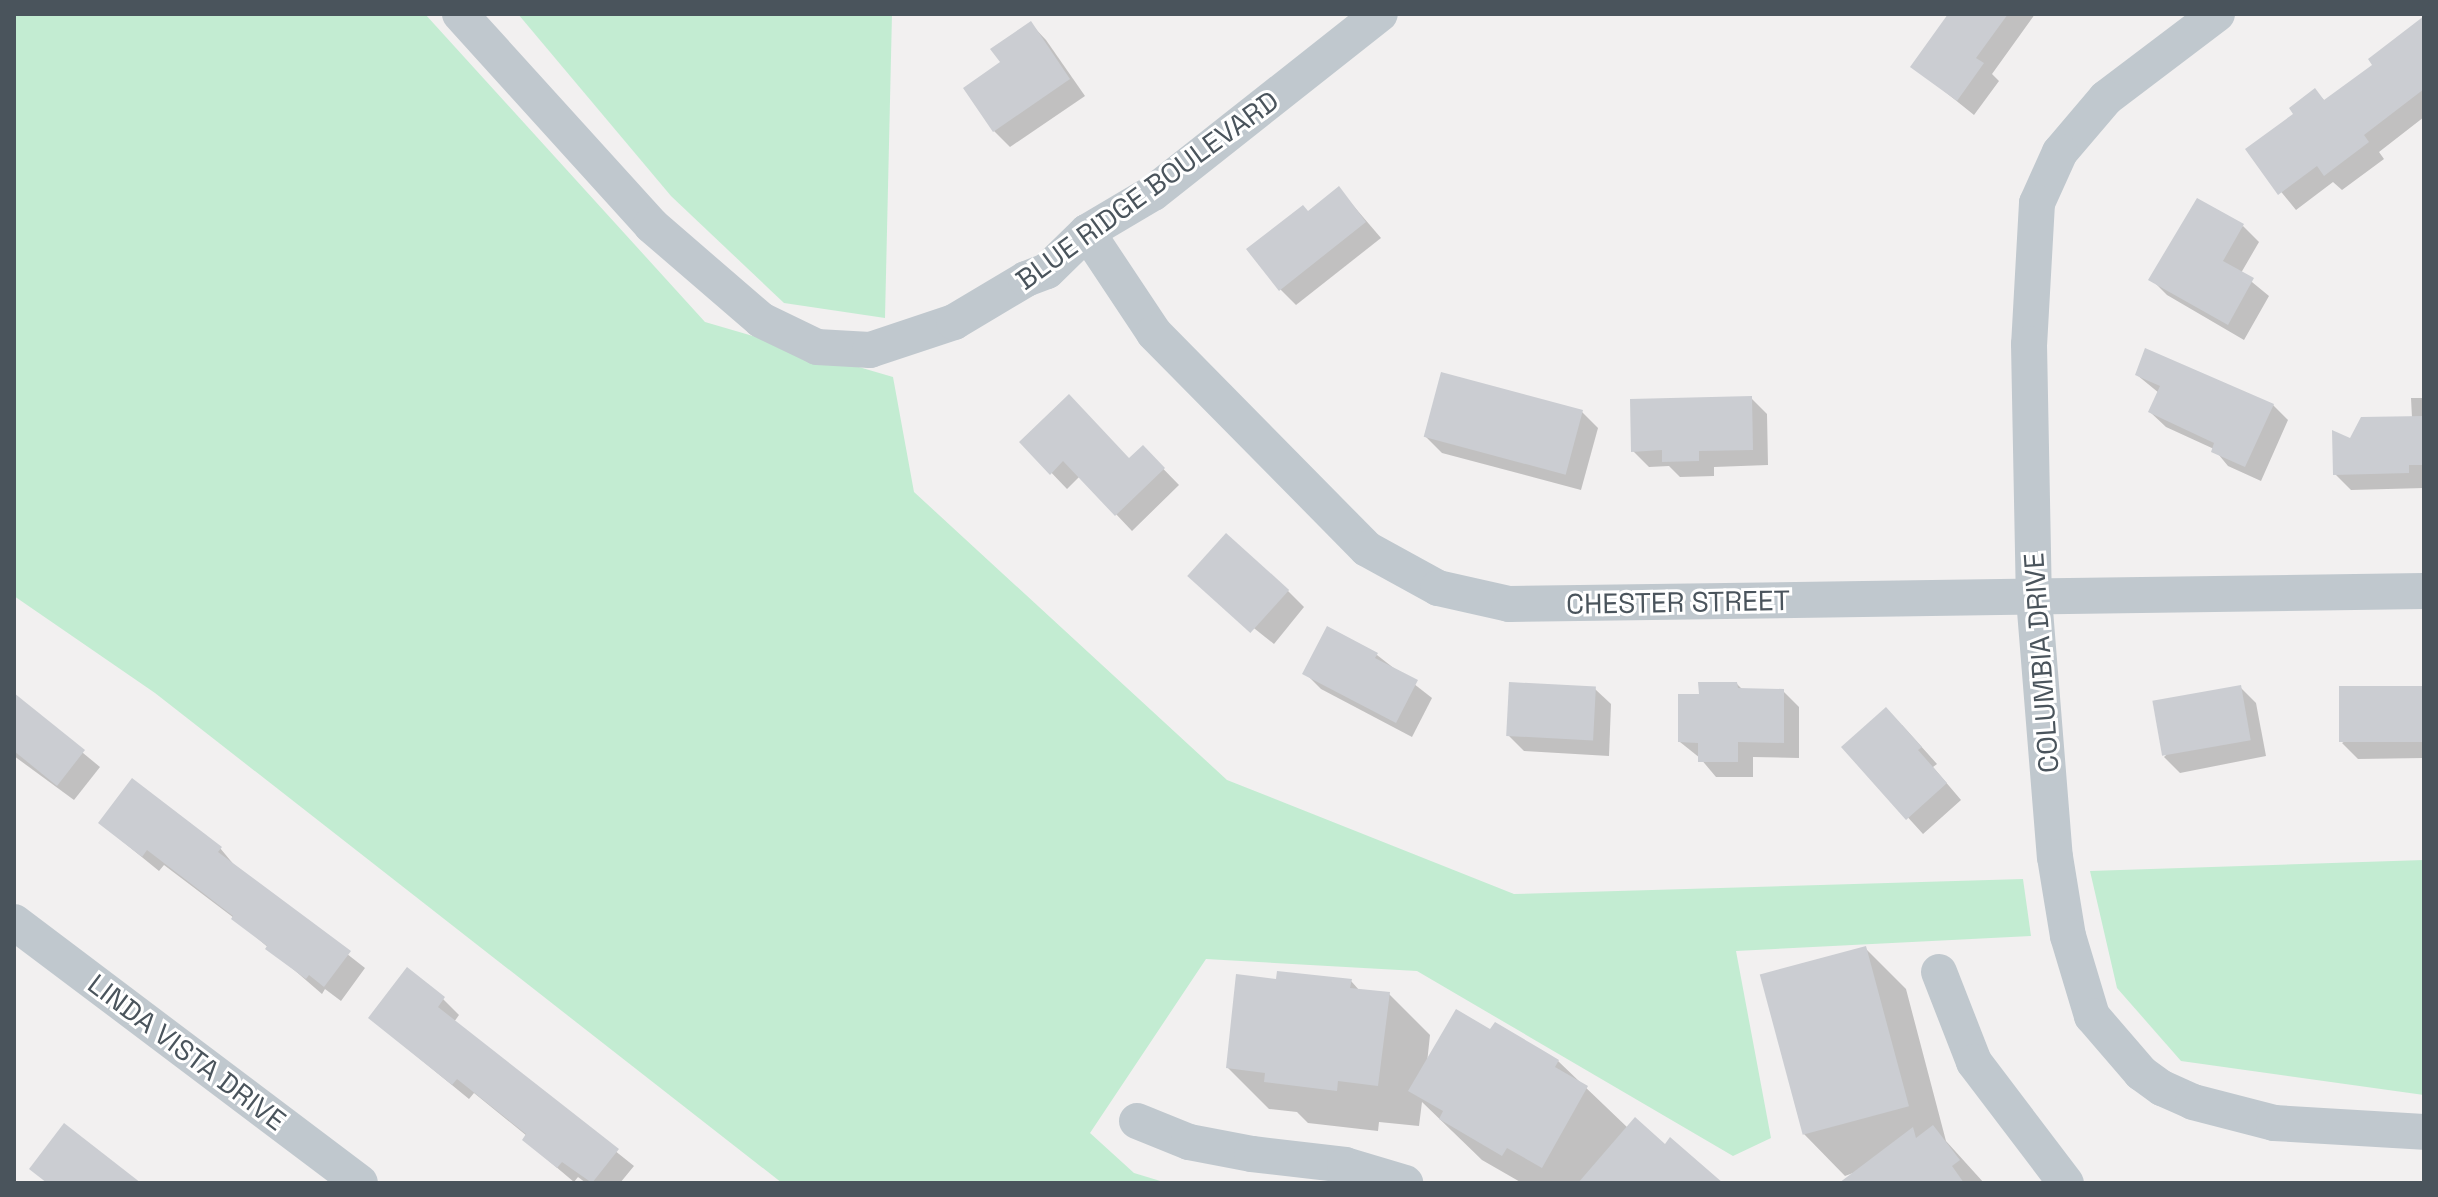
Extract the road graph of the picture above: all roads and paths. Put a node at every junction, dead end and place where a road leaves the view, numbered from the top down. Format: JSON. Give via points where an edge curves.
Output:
{"nodes":[{"id":1,"x":460,"y":14,"type":"edge"},
{"id":2,"x":1380,"y":14,"type":"edge"},
{"id":3,"x":2217,"y":14,"type":"edge"},
{"id":4,"x":1087,"y":232,"type":"junction"},
{"id":5,"x":2424,"y":591,"type":"edge"},
{"id":6,"x":2034,"y":598,"type":"junction"},
{"id":7,"x":14,"y":922,"type":"edge"},
{"id":8,"x":1939,"y":972,"type":"dead end"},
{"id":9,"x":1137,"y":1121,"type":"dead end"},
{"id":10,"x":2424,"y":1132,"type":"edge"},
{"id":11,"x":360,"y":1183,"type":"edge"},
{"id":12,"x":1405,"y":1183,"type":"edge"},
{"id":13,"x":2066,"y":1183,"type":"edge"}],
"edges":[{"from":1,"to":4,"type":"street","name":"BLUE RIDGE BOULEVARD","via":[[651,225],[761,320],[817,347],[870,350],[954,322],[1047,271]]},
{"from":2,"to":4,"type":"street","name":"BLUE RIDGE BOULEVARD","via":[[1153,193]]},
{"from":3,"to":6,"type":"street","name":"COLUMBIA DRIVE","via":[[2106,98],[2060,152],[2037,203],[2029,344]]},
{"from":4,"to":6,"type":"street","name":"CHESTER STREET","via":[[1154,333],[1367,549],[1438,588],[1509,604]]},
{"from":5,"to":6,"type":"street","name":"CHESTER STREET"},
{"from":6,"to":10,"type":"street","name":"COLUMBIA DRIVE","via":[[2055,857],[2068,936],[2092,1016],[2141,1073],[2193,1102],[2274,1123]]},
{"from":7,"to":11,"type":"street","name":"LINDA VISTA DRIVE"},
{"from":8,"to":13,"type":"street","via":[[1974,1062]]},
{"from":9,"to":12,"type":"street","via":[[1189,1142],[1345,1165]]}]}
